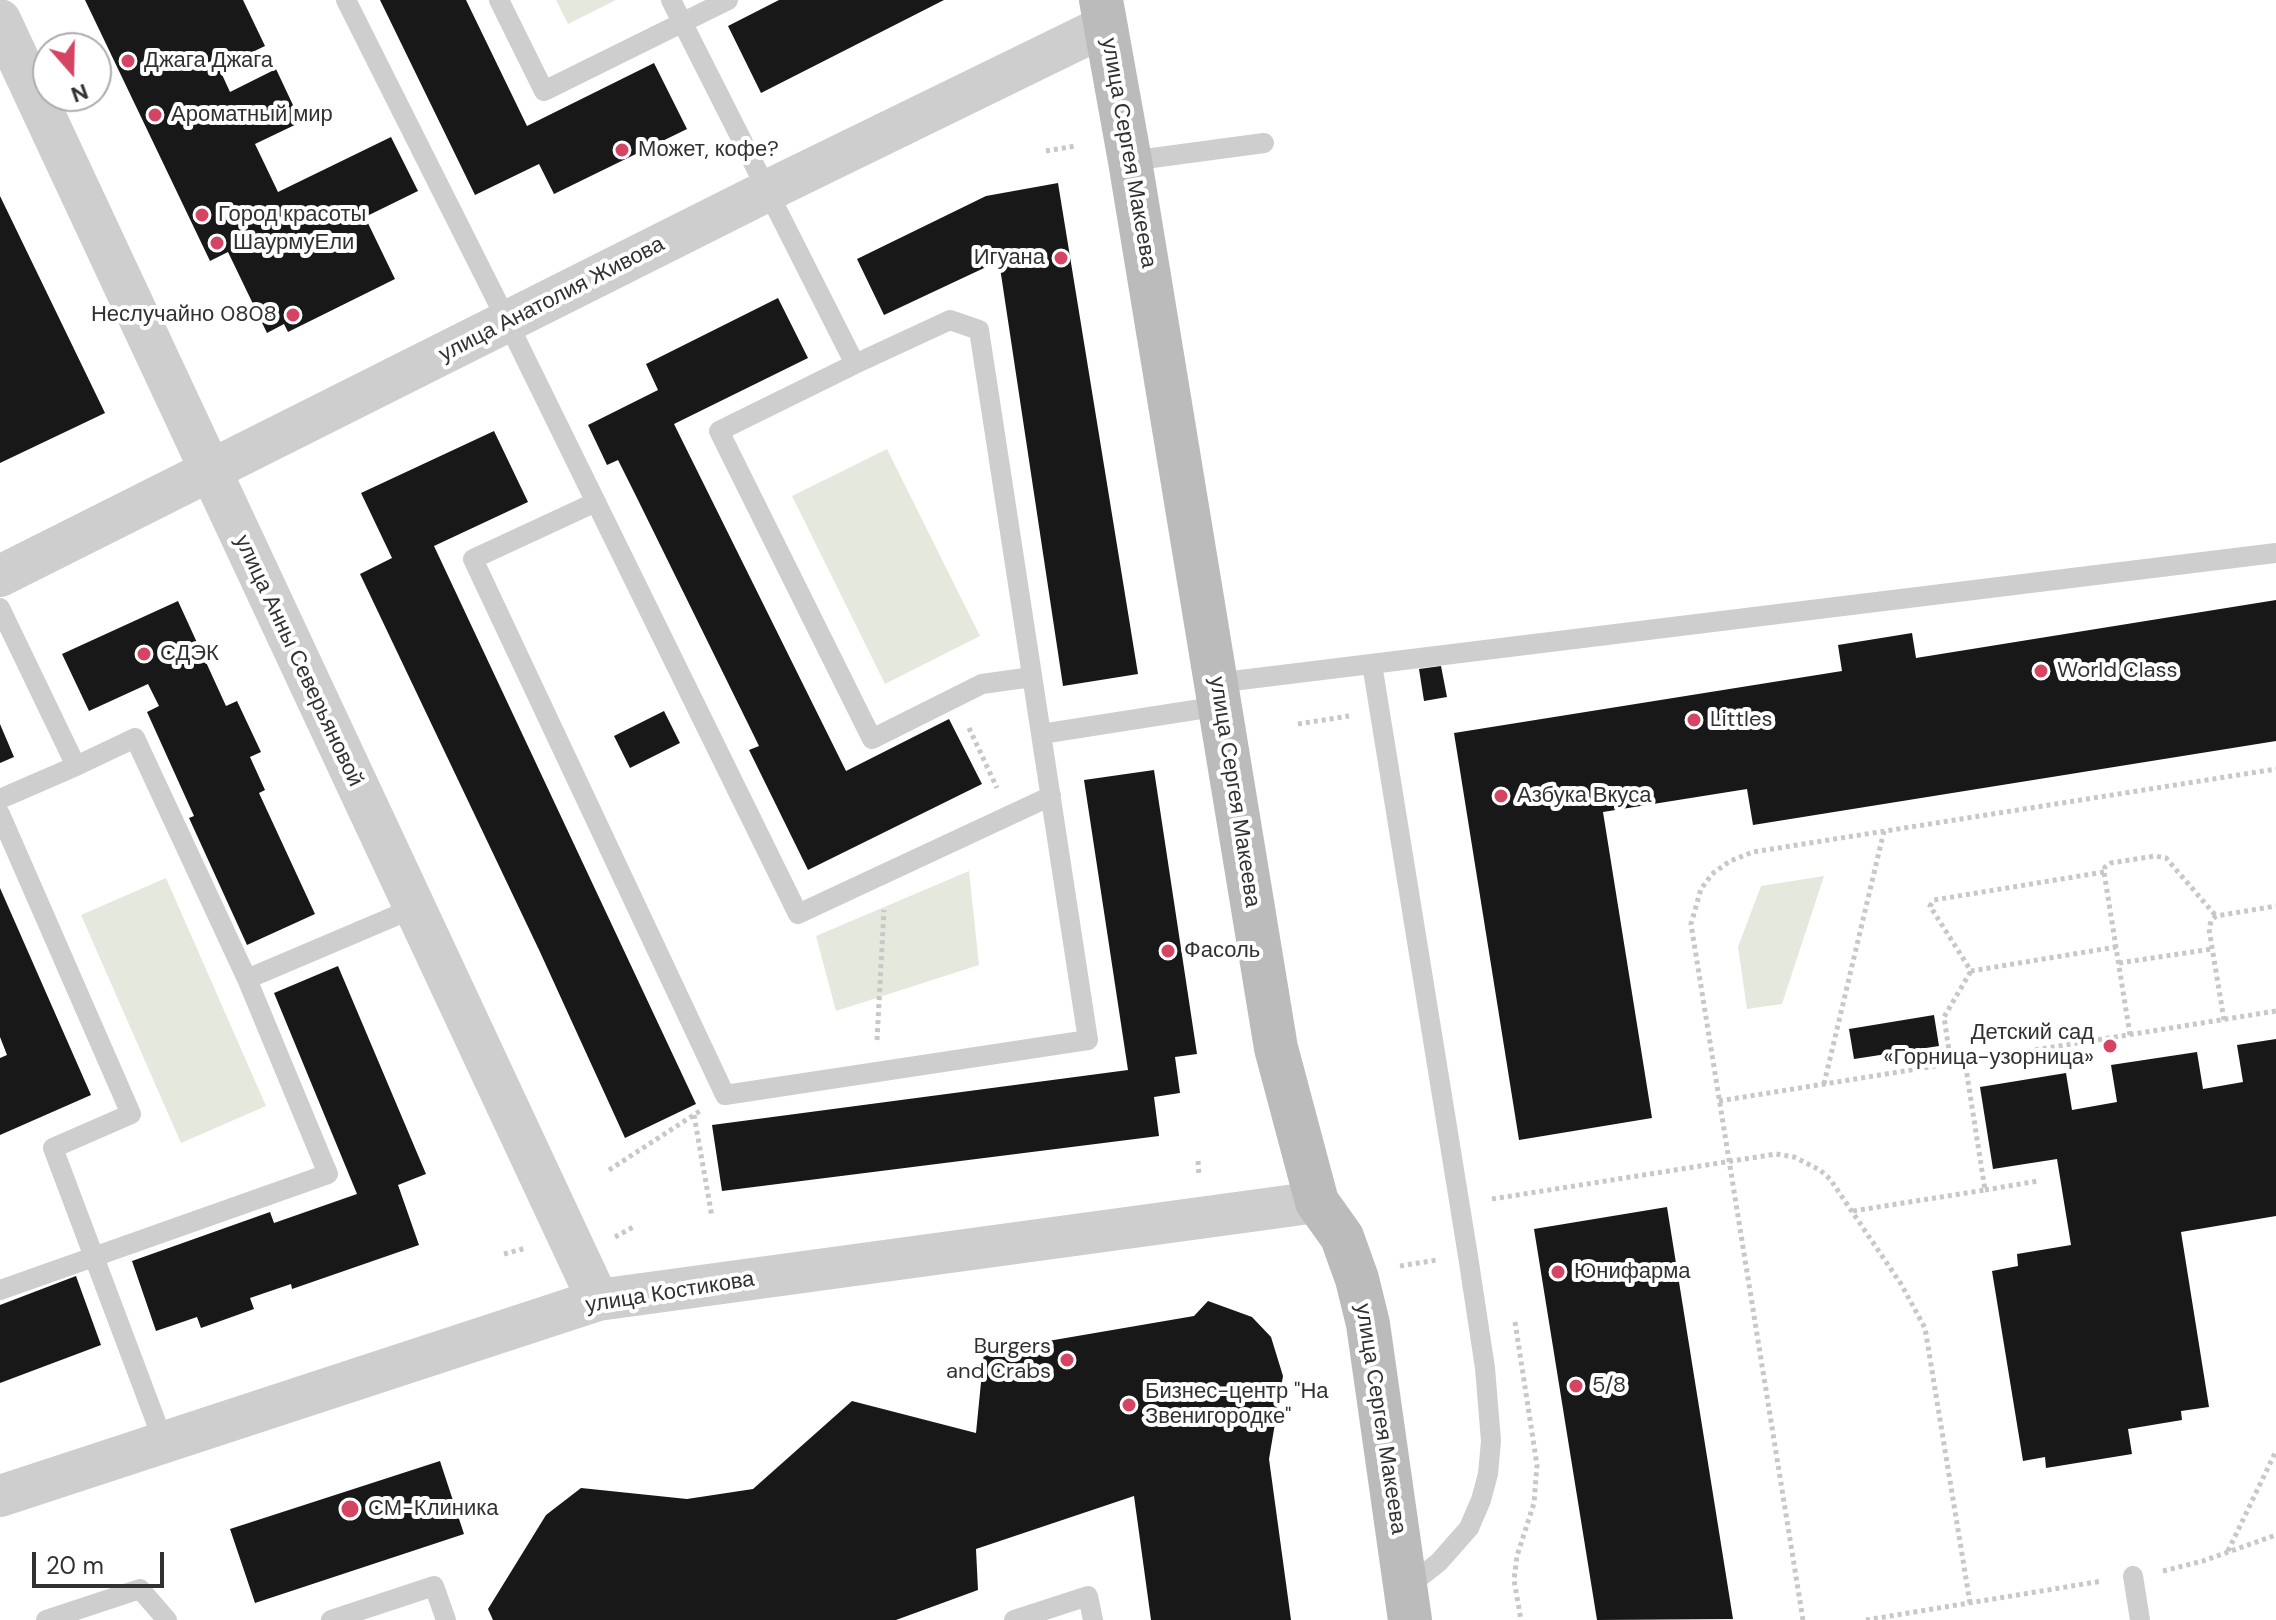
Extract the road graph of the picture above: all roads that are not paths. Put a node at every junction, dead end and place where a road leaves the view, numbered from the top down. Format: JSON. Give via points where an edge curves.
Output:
{"nodes":[{"id":1,"x":346,"y":0,"type":"edge"},
{"id":2,"x":499,"y":0,"type":"edge"},
{"id":3,"x":671,"y":0,"type":"edge"},
{"id":4,"x":728,"y":0,"type":"edge"},
{"id":5,"x":1103,"y":13,"type":"edge"},
{"id":6,"x":0,"y":20,"type":"edge"},
{"id":7,"x":682,"y":24,"type":"junction"},
{"id":8,"x":1264,"y":143,"type":"dead end"},
{"id":9,"x":1130,"y":161,"type":"junction"},
{"id":10,"x":769,"y":190,"type":"junction"},
{"id":11,"x":508,"y":323,"type":"junction"},
{"id":12,"x":855,"y":364,"type":"junction"},
{"id":13,"x":209,"y":472,"type":"junction"},
{"id":14,"x":596,"y":502,"type":"junction"},
{"id":15,"x":2276,"y":553,"type":"edge"},
{"id":16,"x":0,"y":576,"type":"edge"},
{"id":17,"x":0,"y":608,"type":"edge"},
{"id":18,"x":1372,"y":664,"type":"junction"},
{"id":19,"x":1032,"y":677,"type":"junction"},
{"id":20,"x":1218,"y":694,"type":"junction"},
{"id":21,"x":1041,"y":734,"type":"junction"},
{"id":22,"x":76,"y":766,"type":"junction"},
{"id":23,"x":1051,"y":796,"type":"junction"},
{"id":24,"x":0,"y":799,"type":"edge"},
{"id":25,"x":0,"y":814,"type":"edge"},
{"id":26,"x":414,"y":908,"type":"junction"},
{"id":27,"x":247,"y":979,"type":"junction"},
{"id":28,"x":1317,"y":1202,"type":"junction"},
{"id":29,"x":94,"y":1257,"type":"junction"},
{"id":30,"x":0,"y":1290,"type":"edge"},
{"id":31,"x":598,"y":1300,"type":"junction"},
{"id":32,"x":164,"y":1443,"type":"junction"},
{"id":33,"x":0,"y":1496,"type":"edge"},
{"id":34,"x":2133,"y":1576,"type":"road end"},
{"id":35,"x":1408,"y":1604,"type":"edge"},
{"id":36,"x":46,"y":1620,"type":"edge"},
{"id":37,"x":167,"y":1620,"type":"edge"},
{"id":38,"x":331,"y":1620,"type":"edge"},
{"id":39,"x":446,"y":1620,"type":"edge"},
{"id":40,"x":1014,"y":1620,"type":"edge"},
{"id":41,"x":1093,"y":1620,"type":"edge"},
{"id":42,"x":2140,"y":1620,"type":"edge"}],
"edges":[{"from":1,"to":11,"type":"lane"},
{"from":2,"to":7,"type":"lane","via":[[544,91]]},
{"from":3,"to":7,"type":"lane"},
{"from":4,"to":7,"type":"lane"},
{"from":5,"to":9,"type":"street","name":"улица Сергея Макеева"},
{"from":5,"to":10,"type":"street","name":"улица Анатолия Живова"},
{"from":6,"to":13,"type":"street","name":"улица Анны Северьяновой"},
{"from":7,"to":10,"type":"lane"},
{"from":8,"to":9,"type":"lane"},
{"from":9,"to":20,"type":"street","name":"улица Сергея Макеева"},
{"from":10,"to":11,"type":"street","name":"улица Анатолия Живова"},
{"from":10,"to":12,"type":"lane"},
{"from":11,"to":13,"type":"street","name":"улица Анатолия Живова"},
{"from":11,"to":14,"type":"lane"},
{"from":12,"to":19,"type":"lane","via":[[950,320],[979,330]]},
{"from":12,"to":19,"type":"lane","via":[[719,431],[872,739],[982,684]]},
{"from":13,"to":16,"type":"street","name":"улица Анатолия Живова"},
{"from":13,"to":26,"type":"street","name":"улица Анны Северьяновой"},
{"from":14,"to":23,"type":"lane","via":[[798,914]]},
{"from":14,"to":23,"type":"lane","via":[[473,559],[725,1095],[1088,1040]]},
{"from":15,"to":18,"type":"lane"},
{"from":17,"to":22,"type":"lane"},
{"from":18,"to":20,"type":"lane"},
{"from":18,"to":35,"type":"lane","via":[[1468,1256],[1491,1441],[1481,1500],[1463,1534]]},
{"from":19,"to":21,"type":"lane"},
{"from":20,"to":21,"type":"lane"},
{"from":20,"to":28,"type":"street","name":"улица Сергея Макеева","via":[[1276,1048]]},
{"from":21,"to":23,"type":"lane"},
{"from":22,"to":24,"type":"lane"},
{"from":22,"to":27,"type":"lane","via":[[135,738]]},
{"from":25,"to":29,"type":"lane","via":[[131,1114],[53,1148]]},
{"from":26,"to":27,"type":"lane"},
{"from":26,"to":31,"type":"street","name":"улица Анны Северьяновой"},
{"from":27,"to":29,"type":"lane","via":[[328,1174]]},
{"from":28,"to":31,"type":"street","name":"улица Костикова"},
{"from":28,"to":35,"type":"street","name":"улица Сергея Макеева","via":[[1342,1237],[1368,1324]]},
{"from":29,"to":30,"type":"lane"},
{"from":29,"to":32,"type":"lane"},
{"from":31,"to":32,"type":"street","name":"улица Костикова"},
{"from":32,"to":33,"type":"street","name":"улица Костикова"},
{"from":34,"to":42,"type":"lane"},
{"from":36,"to":37,"type":"lane","via":[[140,1589]]},
{"from":38,"to":39,"type":"lane","via":[[434,1586]]},
{"from":40,"to":41,"type":"lane","via":[[1088,1596]]}]}
